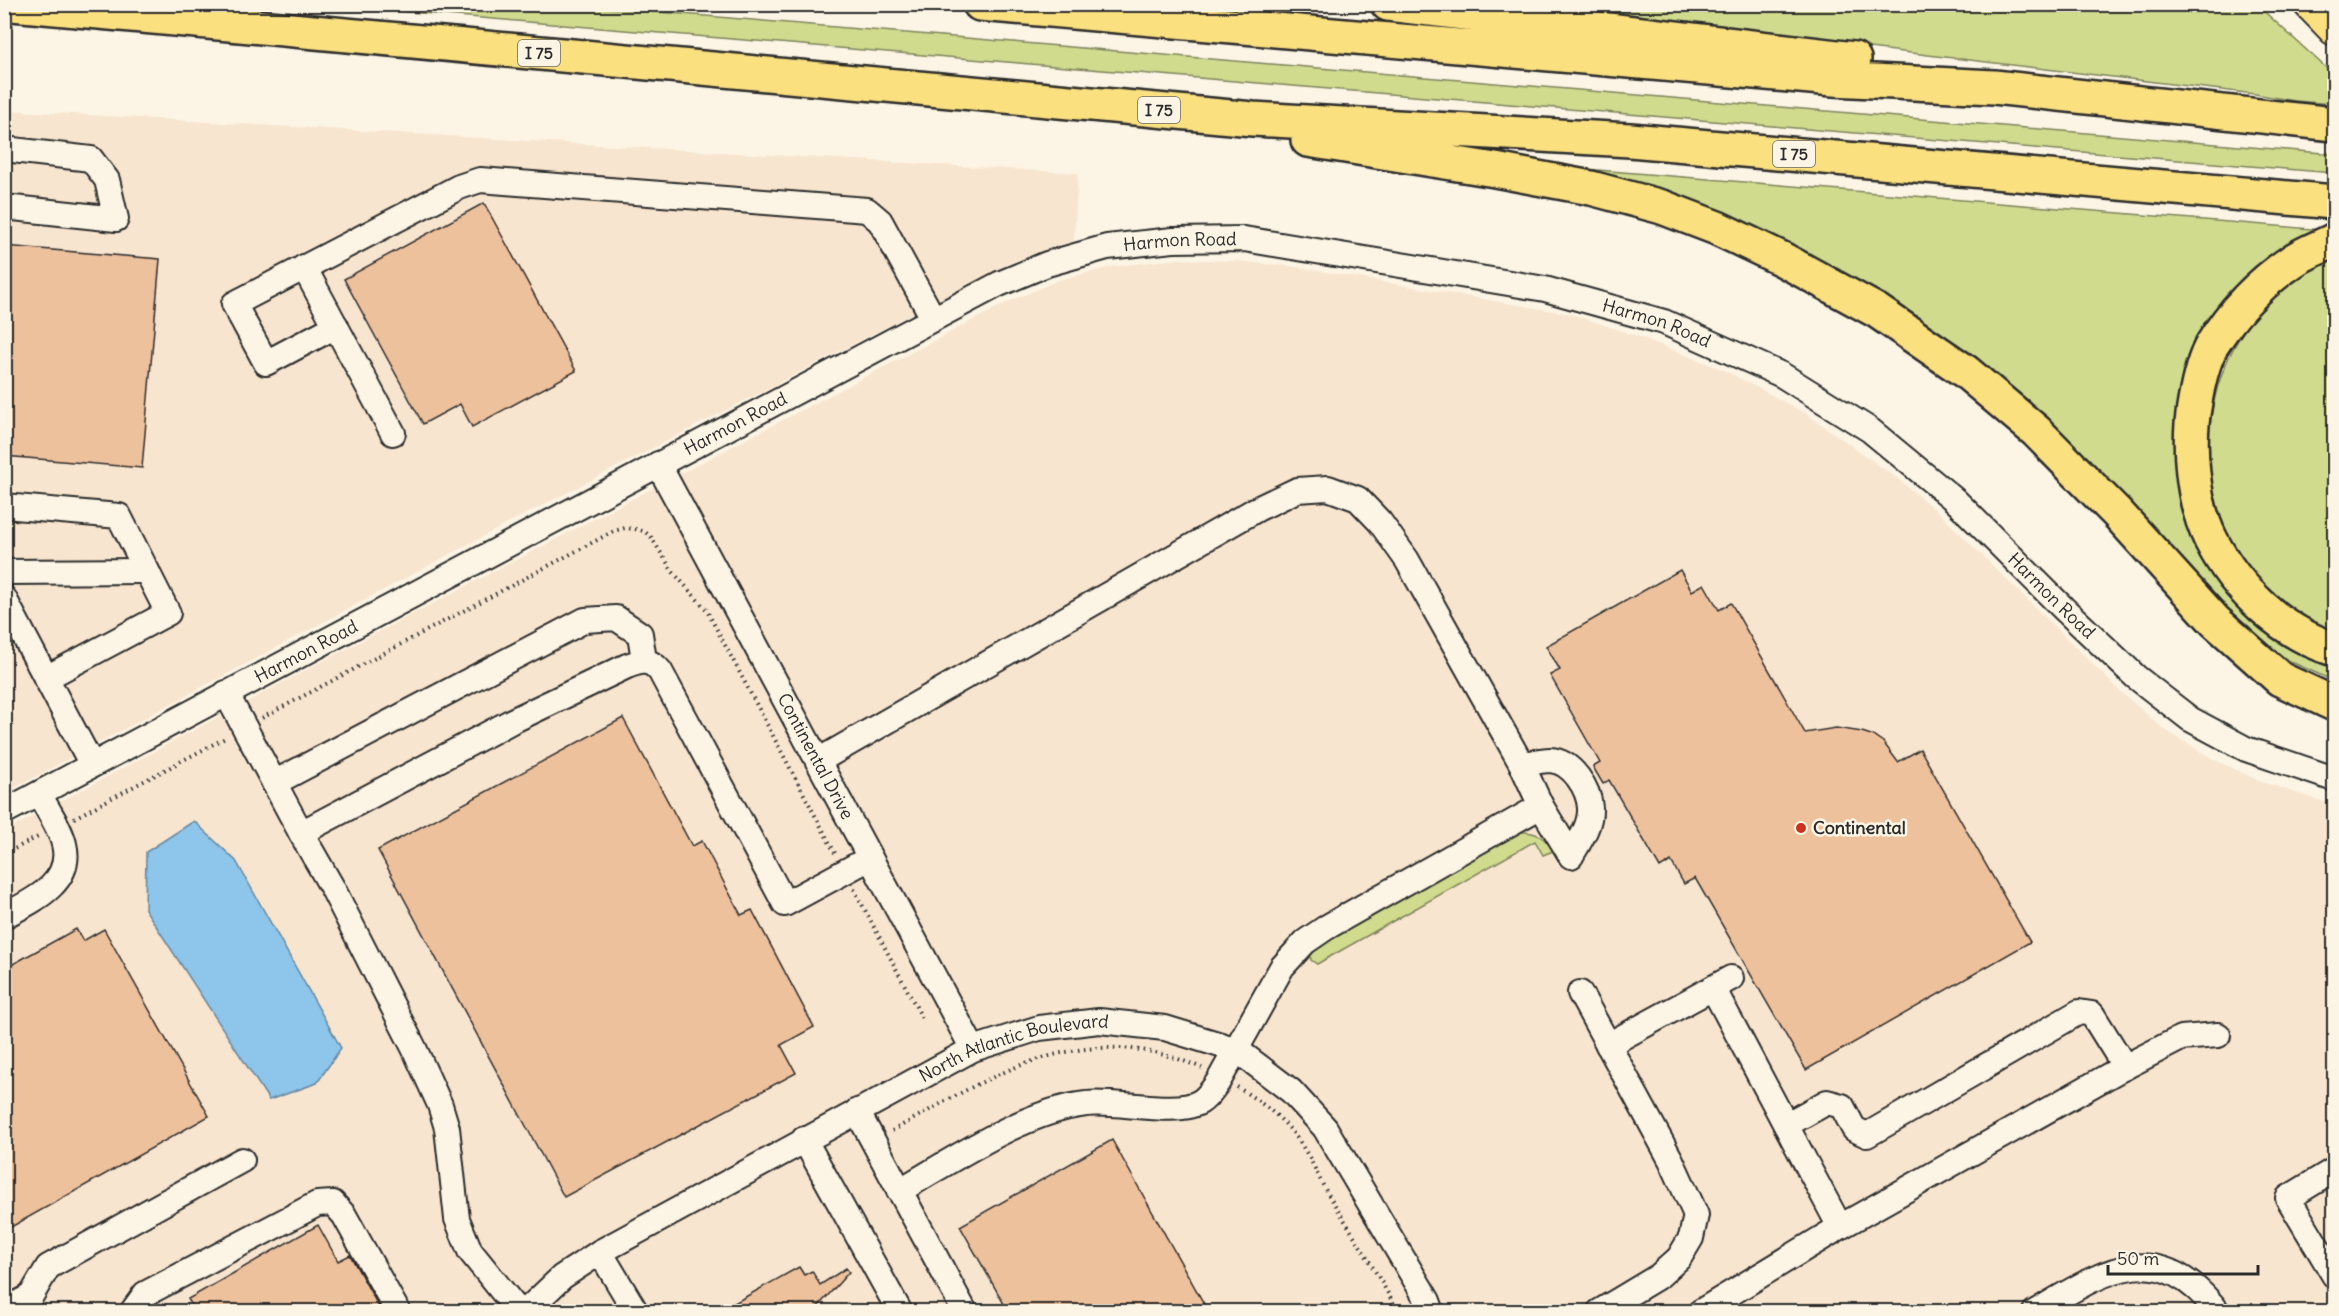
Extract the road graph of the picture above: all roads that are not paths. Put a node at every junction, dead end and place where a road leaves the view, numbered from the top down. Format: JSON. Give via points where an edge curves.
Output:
{"nodes":[{"id":1,"x":12,"y":4,"type":"edge"},
{"id":2,"x":980,"y":4,"type":"edge"},
{"id":3,"x":1388,"y":4,"type":"edge"},
{"id":4,"x":2308,"y":4,"type":"edge"},
{"id":5,"x":2334,"y":30,"type":"edge"},
{"id":6,"x":1994,"y":87,"type":"junction"},
{"id":7,"x":1253,"y":119,"type":"junction"},
{"id":8,"x":2326,"y":124,"type":"edge"},
{"id":9,"x":4,"y":149,"type":"edge"},
{"id":10,"x":2334,"y":202,"type":"edge"},
{"id":11,"x":4,"y":207,"type":"edge"},
{"id":12,"x":2334,"y":240,"type":"edge"},
{"id":13,"x":304,"y":267,"type":"junction"},
{"id":14,"x":933,"y":318,"type":"junction"},
{"id":15,"x":336,"y":326,"type":"junction"},
{"id":16,"x":393,"y":433,"type":"dead end"},
{"id":17,"x":658,"y":464,"type":"junction"},
{"id":18,"x":4,"y":506,"type":"edge"},
{"id":19,"x":147,"y":571,"type":"junction"},
{"id":20,"x":4,"y":572,"type":"edge"},
{"id":21,"x":4,"y":598,"type":"edge"},
{"id":22,"x":2334,"y":649,"type":"edge"},
{"id":23,"x":644,"y":660,"type":"junction"},
{"id":24,"x":46,"y":678,"type":"junction"},
{"id":25,"x":226,"y":693,"type":"junction"},
{"id":26,"x":2334,"y":704,"type":"edge"},
{"id":27,"x":818,"y":761,"type":"junction"},
{"id":28,"x":92,"y":765,"type":"junction"},
{"id":29,"x":1522,"y":765,"type":"junction"},
{"id":30,"x":2334,"y":779,"type":"edge"},
{"id":31,"x":274,"y":783,"type":"junction"},
{"id":32,"x":39,"y":794,"type":"junction"},
{"id":33,"x":1541,"y":806,"type":"junction"},
{"id":34,"x":4,"y":812,"type":"edge"},
{"id":35,"x":301,"y":833,"type":"junction"},
{"id":36,"x":870,"y":858,"type":"junction"},
{"id":37,"x":4,"y":916,"type":"edge"},
{"id":38,"x":1580,"y":993,"type":"dead end"},
{"id":39,"x":2218,"y":1035,"type":"dead end"},
{"id":40,"x":1608,"y":1045,"type":"junction"},
{"id":41,"x":973,"y":1049,"type":"junction"},
{"id":42,"x":1237,"y":1050,"type":"junction"},
{"id":43,"x":2125,"y":1067,"type":"junction"},
{"id":44,"x":857,"y":1111,"type":"junction"},
{"id":45,"x":1786,"y":1125,"type":"junction"},
{"id":46,"x":804,"y":1139,"type":"junction"},
{"id":47,"x":242,"y":1160,"type":"dead end"},
{"id":48,"x":2334,"y":1170,"type":"edge"},
{"id":49,"x":899,"y":1191,"type":"junction"},
{"id":50,"x":1840,"y":1227,"type":"junction"},
{"id":51,"x":600,"y":1252,"type":"junction"},
{"id":52,"x":2334,"y":1275,"type":"edge"},
{"id":53,"x":533,"y":1308,"type":"edge"},
{"id":54,"x":4,"y":1311,"type":"edge"},
{"id":55,"x":132,"y":1311,"type":"edge"},
{"id":56,"x":398,"y":1311,"type":"edge"},
{"id":57,"x":636,"y":1311,"type":"edge"},
{"id":58,"x":900,"y":1311,"type":"edge"},
{"id":59,"x":965,"y":1311,"type":"edge"},
{"id":60,"x":1432,"y":1311,"type":"edge"},
{"id":61,"x":1599,"y":1311,"type":"edge"},
{"id":62,"x":1700,"y":1311,"type":"edge"},
{"id":63,"x":2034,"y":1311,"type":"edge"},
{"id":64,"x":2218,"y":1311,"type":"edge"}],
"edges":[{"from":1,"to":7,"type":"highway","number":"I 75"},
{"from":2,"to":6,"type":"highway","via":[[1833,79]]},
{"from":3,"to":6,"type":"highway","via":[[1878,62]]},
{"from":4,"to":5,"type":"main road"},
{"from":6,"to":8,"type":"highway"},
{"from":7,"to":10,"type":"highway","number":"I 75","via":[[1630,140]]},
{"from":7,"to":26,"type":"highway","via":[[1305,140],[1591,188],[1662,207],[1782,259],[1877,311],[1966,372],[2036,431],[2215,621],[2280,678]]},
{"from":9,"to":11,"type":"street","via":[[91,159],[107,180],[116,219]]},
{"from":12,"to":22,"type":"highway","via":[[2295,260],[2238,309],[2211,347],[2190,427],[2198,503],[2211,539],[2226,564],[2273,615],[2299,635]]},
{"from":13,"to":14,"type":"street","via":[[459,187],[480,180],[867,210],[880,221]]},
{"from":13,"to":15,"type":"street"},
{"from":13,"to":15,"type":"street","via":[[234,303],[255,343],[266,363]]},
{"from":14,"to":17,"type":"street","name":"Harmon Road"},
{"from":14,"to":30,"type":"street","name":"Harmon Road","via":[[1047,264],[1107,247],[1244,238],[1545,289],[1664,322],[1782,375],[1870,430],[1956,501],[2128,669],[2190,719],[2246,749]]},
{"from":15,"to":16,"type":"street"},
{"from":17,"to":25,"type":"street","name":"Harmon Road"},
{"from":17,"to":27,"type":"street","name":"Continental Drive"},
{"from":18,"to":19,"type":"street","via":[[119,516]]},
{"from":19,"to":20,"type":"street"},
{"from":19,"to":24,"type":"street","via":[[168,613]]},
{"from":21,"to":24,"type":"street"},
{"from":23,"to":31,"type":"street","via":[[640,634],[616,618],[585,620]]},
{"from":23,"to":35,"type":"street","via":[[512,721]]},
{"from":23,"to":36,"type":"street","via":[[660,671],[785,904]]},
{"from":24,"to":28,"type":"street"},
{"from":25,"to":28,"type":"street","name":"Harmon Road"},
{"from":25,"to":31,"type":"street"},
{"from":27,"to":29,"type":"street","via":[[1257,509],[1297,490],[1328,488],[1358,499],[1407,560]]},
{"from":27,"to":36,"type":"street","name":"Continental Drive"},
{"from":28,"to":32,"type":"street","name":"Harmon Road"},
{"from":29,"to":33,"type":"street"},
{"from":29,"to":33,"type":"street","via":[[1552,760],[1571,769],[1583,785],[1590,808],[1585,832],[1571,856]]},
{"from":31,"to":35,"type":"street"},
{"from":32,"to":34,"type":"street","name":"Harmon Road"},
{"from":32,"to":37,"type":"street","via":[[64,843],[66,860],[58,879],[43,894]]},
{"from":33,"to":42,"type":"street","via":[[1305,942],[1282,967]]},
{"from":35,"to":53,"type":"street","via":[[440,1105],[447,1128],[457,1219],[470,1251]]},
{"from":36,"to":41,"type":"street","name":"Continental Drive"},
{"from":38,"to":40,"type":"street"},
{"from":39,"to":43,"type":"street","via":[[2181,1038]]},
{"from":40,"to":45,"type":"street","via":[[1722,983]]},
{"from":40,"to":61,"type":"street","via":[[1671,1160],[1696,1215],[1691,1238],[1679,1258],[1659,1276]]},
{"from":41,"to":42,"type":"street","name":"North Atlantic Boulevard","via":[[1039,1028],[1099,1021],[1165,1028]]},
{"from":41,"to":44,"type":"street","name":"North Atlantic Boulevard"},
{"from":42,"to":49,"type":"street","via":[[1209,1095],[1198,1104],[1171,1108],[1086,1103],[1052,1111],[1016,1125]]},
{"from":42,"to":60,"type":"street","name":"North Atlantic Boulevard","via":[[1291,1091],[1325,1128]]},
{"from":43,"to":45,"type":"street","via":[[2092,1014],[2079,1012],[1867,1135],[1854,1129],[1842,1106],[1827,1102]]},
{"from":43,"to":50,"type":"street"},
{"from":44,"to":46,"type":"street","name":"North Atlantic Boulevard"},
{"from":44,"to":49,"type":"street"},
{"from":45,"to":50,"type":"street"},
{"from":46,"to":51,"type":"street","name":"North Atlantic Boulevard"},
{"from":46,"to":58,"type":"street"},
{"from":47,"to":54,"type":"street","via":[[48,1267],[32,1296]]},
{"from":48,"to":52,"type":"street","via":[[2288,1197]]},
{"from":49,"to":59,"type":"street"},
{"from":50,"to":62,"type":"street"},
{"from":51,"to":53,"type":"street","name":"North Atlantic Boulevard","via":[[562,1277]]},
{"from":51,"to":57,"type":"street"},
{"from":55,"to":56,"type":"street","via":[[145,1294],[316,1204],[333,1203],[344,1215]]},
{"from":63,"to":64,"type":"street","via":[[2097,1276],[2135,1265],[2174,1272],[2202,1291]]}]}
